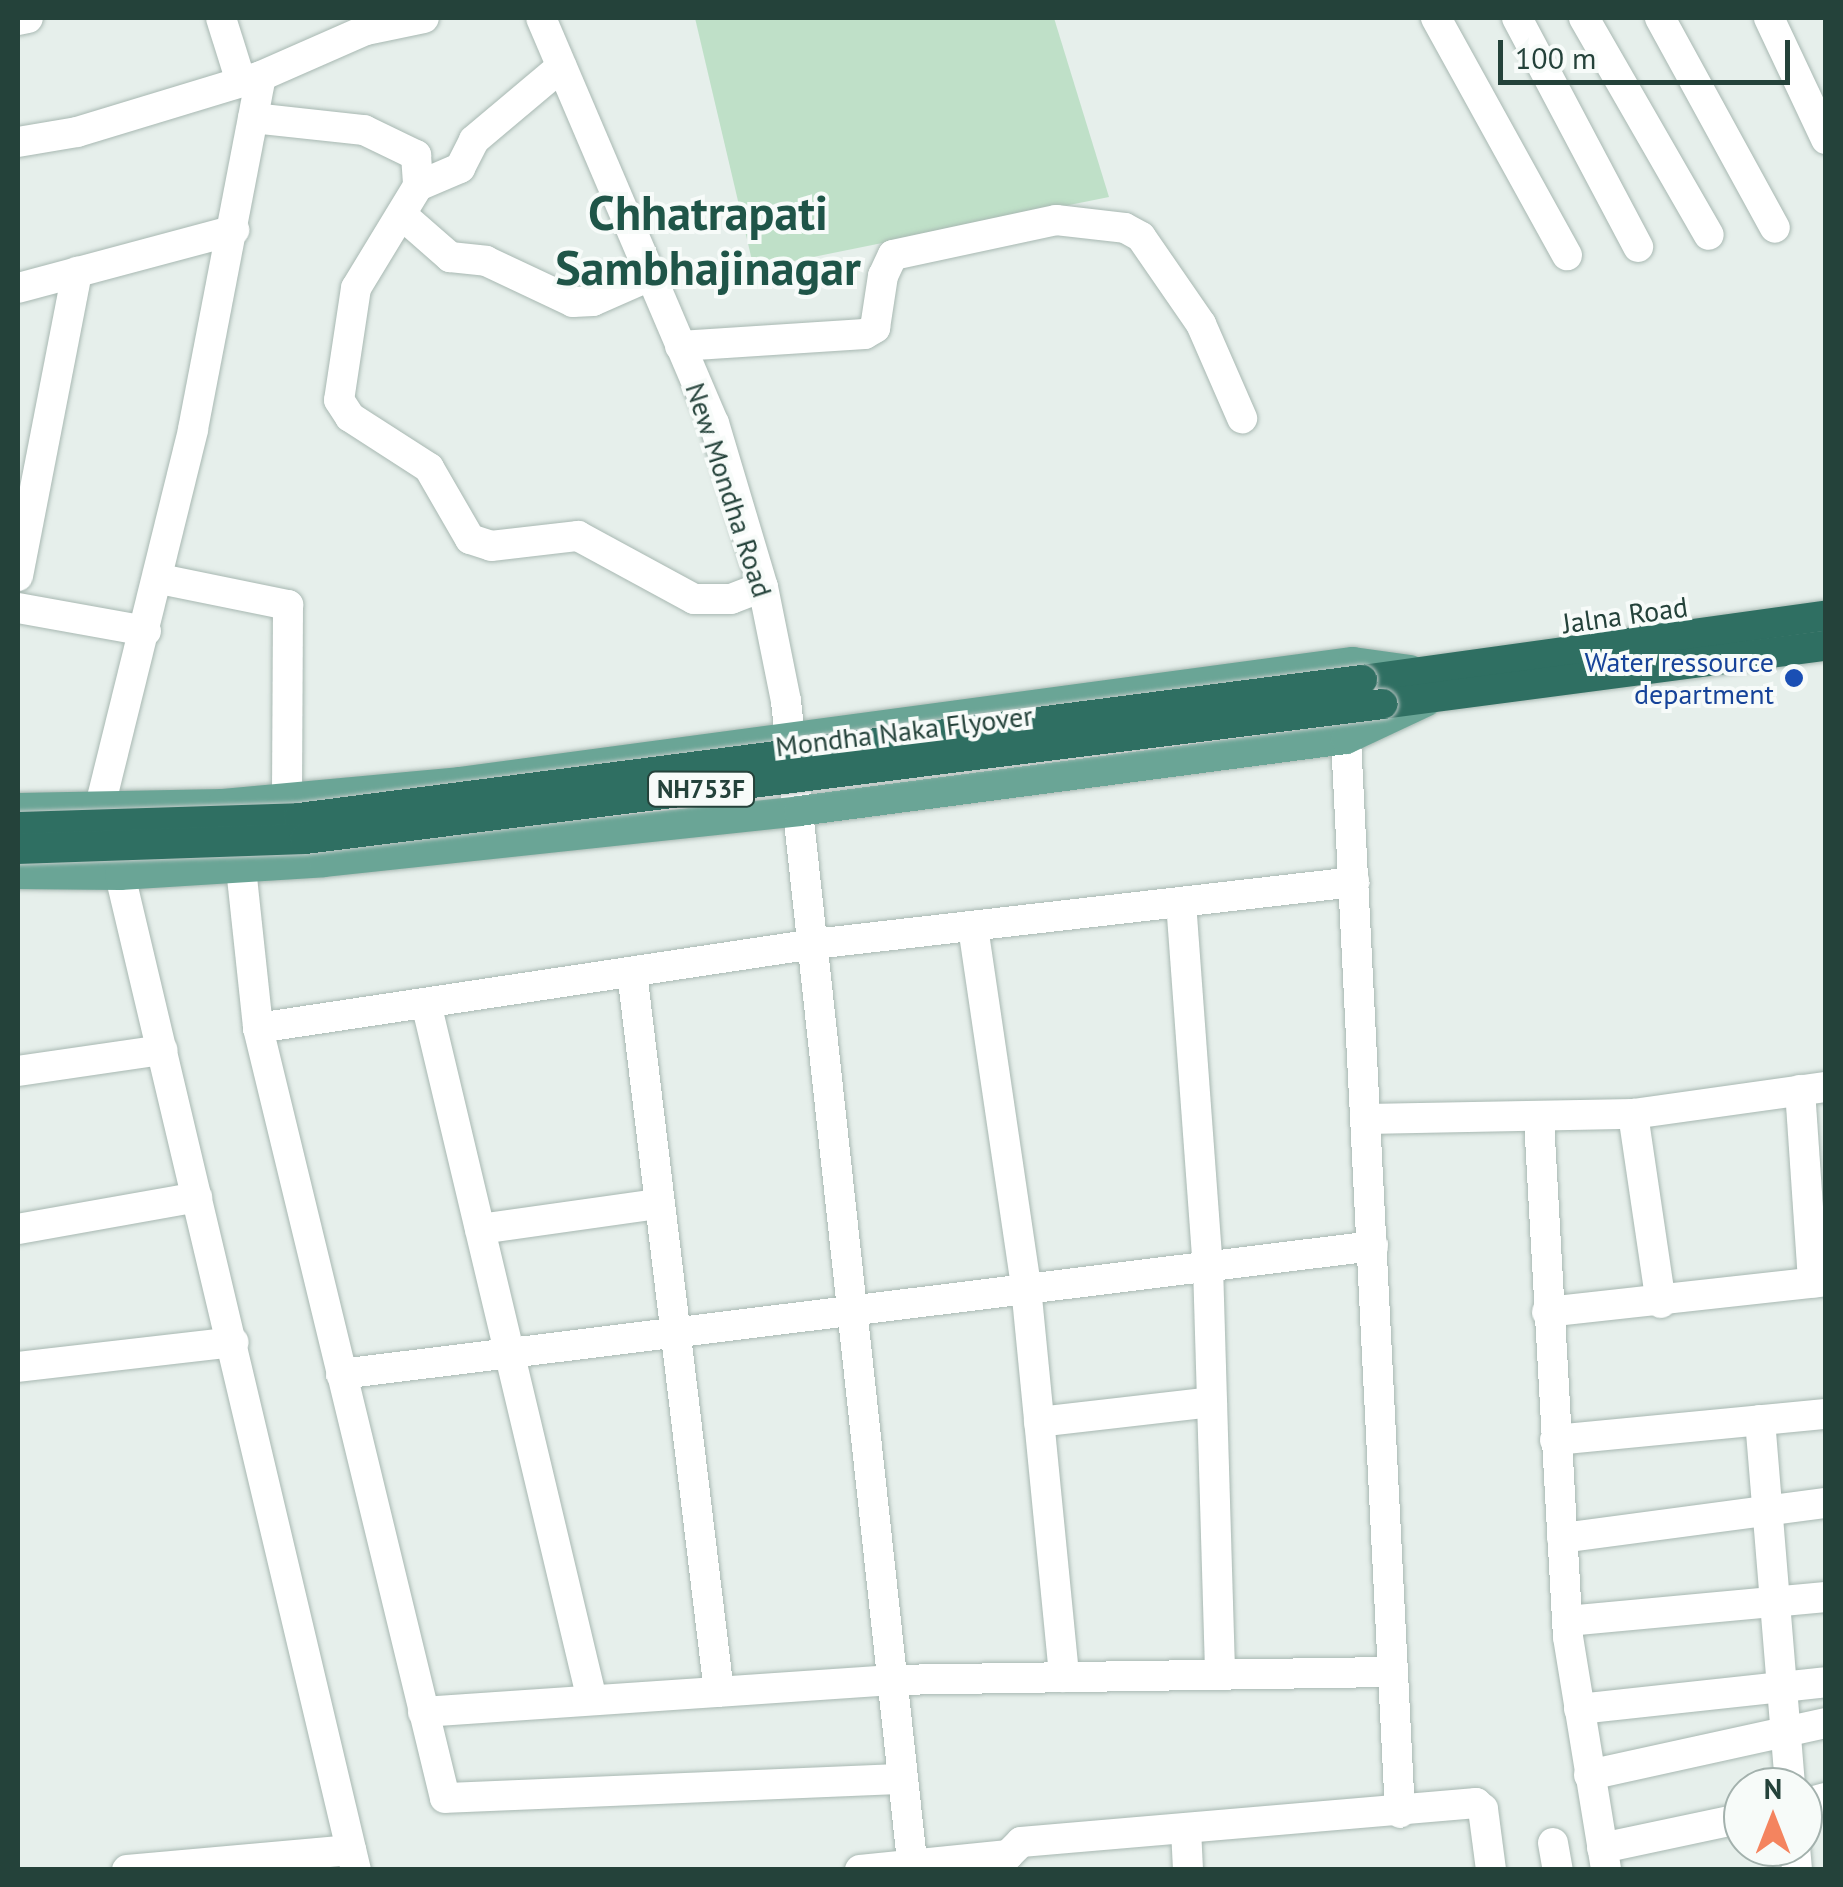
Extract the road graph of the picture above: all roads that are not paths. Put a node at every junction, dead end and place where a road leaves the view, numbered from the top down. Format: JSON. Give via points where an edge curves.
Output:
{"nodes":[{"id":1,"x":28,"y":18,"type":"edge"},
{"id":2,"x":221,"y":18,"type":"edge"},
{"id":3,"x":424,"y":18,"type":"edge"},
{"id":4,"x":540,"y":18,"type":"edge"},
{"id":5,"x":1436,"y":18,"type":"edge"},
{"id":6,"x":1517,"y":18,"type":"edge"},
{"id":7,"x":1584,"y":18,"type":"edge"},
{"id":8,"x":1660,"y":18,"type":"edge"},
{"id":9,"x":1769,"y":18,"type":"edge"},
{"id":10,"x":18,"y":20,"type":"edge"},
{"id":11,"x":562,"y":68,"type":"junction"},
{"id":12,"x":251,"y":79,"type":"junction"},
{"id":13,"x":254,"y":118,"type":"junction"},
{"id":14,"x":1825,"y":137,"type":"edge"},
{"id":15,"x":18,"y":142,"type":"edge"},
{"id":16,"x":418,"y":186,"type":"junction"},
{"id":17,"x":402,"y":215,"type":"junction"},
{"id":18,"x":1776,"y":228,"type":"dead end"},
{"id":19,"x":234,"y":230,"type":"junction"},
{"id":20,"x":1710,"y":235,"type":"dead end"},
{"id":21,"x":1638,"y":247,"type":"dead end"},
{"id":22,"x":1566,"y":254,"type":"dead end"},
{"id":23,"x":76,"y":272,"type":"junction"},
{"id":24,"x":650,"y":276,"type":"junction"},
{"id":25,"x":18,"y":288,"type":"edge"},
{"id":26,"x":680,"y":346,"type":"junction"},
{"id":27,"x":1242,"y":418,"type":"dead end"},
{"id":28,"x":18,"y":576,"type":"edge"},
{"id":29,"x":160,"y":580,"type":"junction"},
{"id":30,"x":763,"y":587,"type":"junction"},
{"id":31,"x":18,"y":608,"type":"edge"},
{"id":32,"x":1826,"y":616,"type":"edge"},
{"id":33,"x":146,"y":631,"type":"junction"},
{"id":34,"x":1826,"y":646,"type":"edge"},
{"id":35,"x":1436,"y":684,"type":"junction"},
{"id":36,"x":790,"y":733,"type":"junction"},
{"id":37,"x":1346,"y":739,"type":"junction"},
{"id":38,"x":287,"y":799,"type":"junction"},
{"id":39,"x":100,"y":806,"type":"junction"},
{"id":40,"x":18,"y":808,"type":"edge"},
{"id":41,"x":799,"y":811,"type":"junction"},
{"id":42,"x":18,"y":827,"type":"edge"},
{"id":43,"x":18,"y":850,"type":"edge"},
{"id":44,"x":241,"y":868,"type":"junction"},
{"id":45,"x":18,"y":874,"type":"edge"},
{"id":46,"x":120,"y":875,"type":"junction"},
{"id":47,"x":1354,"y":882,"type":"junction"},
{"id":48,"x":1181,"y":902,"type":"junction"},
{"id":49,"x":974,"y":926,"type":"junction"},
{"id":50,"x":814,"y":944,"type":"junction"},
{"id":51,"x":632,"y":972,"type":"junction"},
{"id":52,"x":426,"y":1003,"type":"junction"},
{"id":53,"x":258,"y":1028,"type":"junction"},
{"id":54,"x":162,"y":1050,"type":"junction"},
{"id":55,"x":18,"y":1071,"type":"edge"},
{"id":56,"x":1813,"y":1088,"type":"edge"},
{"id":57,"x":1633,"y":1114,"type":"junction"},
{"id":58,"x":1366,"y":1118,"type":"junction"},
{"id":59,"x":1539,"y":1120,"type":"junction"},
{"id":60,"x":197,"y":1196,"type":"junction"},
{"id":61,"x":659,"y":1204,"type":"junction"},
{"id":62,"x":18,"y":1228,"type":"edge"},
{"id":63,"x":480,"y":1229,"type":"junction"},
{"id":64,"x":1372,"y":1246,"type":"junction"},
{"id":65,"x":1208,"y":1266,"type":"junction"},
{"id":66,"x":1819,"y":1282,"type":"edge"},
{"id":67,"x":1026,"y":1287,"type":"junction"},
{"id":68,"x":1660,"y":1303,"type":"junction"},
{"id":69,"x":856,"y":1308,"type":"junction"},
{"id":70,"x":1547,"y":1312,"type":"junction"},
{"id":71,"x":674,"y":1331,"type":"junction"},
{"id":72,"x":234,"y":1342,"type":"junction"},
{"id":73,"x":509,"y":1352,"type":"junction"},
{"id":74,"x":18,"y":1367,"type":"edge"},
{"id":75,"x":342,"y":1374,"type":"junction"},
{"id":76,"x":1212,"y":1402,"type":"junction"},
{"id":77,"x":1826,"y":1414,"type":"edge"},
{"id":78,"x":1760,"y":1420,"type":"junction"},
{"id":79,"x":1039,"y":1422,"type":"junction"},
{"id":80,"x":1555,"y":1440,"type":"junction"},
{"id":81,"x":1826,"y":1503,"type":"edge"},
{"id":82,"x":1767,"y":1509,"type":"junction"},
{"id":83,"x":1562,"y":1538,"type":"junction"},
{"id":84,"x":1826,"y":1597,"type":"edge"},
{"id":85,"x":1774,"y":1602,"type":"junction"},
{"id":86,"x":1567,"y":1621,"type":"junction"},
{"id":87,"x":1389,"y":1672,"type":"junction"},
{"id":88,"x":1220,"y":1675,"type":"junction"},
{"id":89,"x":1064,"y":1677,"type":"junction"},
{"id":90,"x":889,"y":1680,"type":"junction"},
{"id":91,"x":1826,"y":1682,"type":"edge"},
{"id":92,"x":1781,"y":1687,"type":"junction"},
{"id":93,"x":719,"y":1692,"type":"junction"},
{"id":94,"x":592,"y":1700,"type":"junction"},
{"id":95,"x":1579,"y":1709,"type":"junction"},
{"id":96,"x":422,"y":1712,"type":"junction"},
{"id":97,"x":1826,"y":1722,"type":"edge"},
{"id":98,"x":1785,"y":1732,"type":"junction"},
{"id":99,"x":1788,"y":1767,"type":"edge"},
{"id":100,"x":1589,"y":1775,"type":"junction"},
{"id":101,"x":902,"y":1779,"type":"junction"},
{"id":102,"x":1400,"y":1813,"type":"junction"},
{"id":103,"x":1723,"y":1824,"type":"edge"},
{"id":104,"x":1186,"y":1829,"type":"junction"},
{"id":105,"x":1045,"y":1855,"type":"edge"},
{"id":106,"x":1604,"y":1859,"type":"edge"},
{"id":107,"x":353,"y":1860,"type":"edge"},
{"id":108,"x":912,"y":1866,"type":"edge"},
{"id":109,"x":127,"y":1870,"type":"edge"},
{"id":110,"x":860,"y":1870,"type":"edge"},
{"id":111,"x":1188,"y":1870,"type":"edge"},
{"id":112,"x":1491,"y":1870,"type":"edge"}],
"edges":[{"from":1,"to":10,"type":"street"},
{"from":2,"to":12,"type":"street"},
{"from":3,"to":12,"type":"street","via":[[366,30]]},
{"from":4,"to":11,"type":"street","name":"New Mondha Road"},
{"from":5,"to":22,"type":"street"},
{"from":6,"to":21,"type":"street"},
{"from":7,"to":20,"type":"street"},
{"from":8,"to":18,"type":"street"},
{"from":9,"to":14,"type":"street"},
{"from":11,"to":16,"type":"street","via":[[474,140],[452,175]]},
{"from":11,"to":24,"type":"street","name":"New Mondha Road"},
{"from":12,"to":13,"type":"street"},
{"from":12,"to":15,"type":"street","via":[[77,132]]},
{"from":13,"to":16,"type":"street","via":[[364,130],[416,155]]},
{"from":13,"to":19,"type":"street"},
{"from":16,"to":17,"type":"street"},
{"from":17,"to":24,"type":"street","via":[[450,257],[486,261],[573,302],[593,301]]},
{"from":17,"to":30,"type":"street","via":[[356,288],[339,388],[342,409],[429,468],[477,544],[578,536],[694,599],[731,599]]},
{"from":19,"to":23,"type":"street"},
{"from":19,"to":29,"type":"street"},
{"from":23,"to":25,"type":"street"},
{"from":23,"to":28,"type":"street"},
{"from":24,"to":26,"type":"street","name":"New Mondha Road"},
{"from":26,"to":27,"type":"street","via":[[865,334],[874,328],[882,276],[893,255],[1056,220],[1125,228],[1141,237],[1200,324]]},
{"from":26,"to":30,"type":"street","name":"New Mondha Road","via":[[714,424]]},
{"from":29,"to":33,"type":"street"},
{"from":29,"to":38,"type":"street","via":[[288,605]]},
{"from":30,"to":36,"type":"street","name":"New Mondha Road"},
{"from":31,"to":33,"type":"street"},
{"from":32,"to":35,"type":"highway","name":"Jalna Road","number":"NH753F"},
{"from":33,"to":39,"type":"street"},
{"from":34,"to":35,"type":"highway","name":"Jalna Road","number":"NH753F"},
{"from":35,"to":36,"type":"main road","via":[[1353,662]]},
{"from":35,"to":37,"type":"main road"},
{"from":35,"to":42,"type":"highway","name":"Mondha Naka Flyover","number":"NH753F","bridge":true,"via":[[1362,680],[299,818]]},
{"from":35,"to":43,"type":"highway","name":"Mondha Naka Flyover","number":"NH753F","bridge":true,"via":[[1383,704],[306,839]]},
{"from":36,"to":38,"type":"main road","via":[[459,782]]},
{"from":36,"to":41,"type":"street","name":"New Mondha Road"},
{"from":37,"to":41,"type":"main road"},
{"from":37,"to":47,"type":"street"},
{"from":38,"to":39,"type":"main road"},
{"from":39,"to":40,"type":"main road"},
{"from":41,"to":44,"type":"main road"},
{"from":41,"to":50,"type":"street","name":"New Mondha Road"},
{"from":44,"to":46,"type":"main road"},
{"from":44,"to":53,"type":"street"},
{"from":45,"to":46,"type":"main road"},
{"from":46,"to":54,"type":"street"},
{"from":47,"to":48,"type":"street"},
{"from":47,"to":58,"type":"street"},
{"from":48,"to":49,"type":"street"},
{"from":48,"to":65,"type":"street"},
{"from":49,"to":50,"type":"street"},
{"from":49,"to":67,"type":"street"},
{"from":50,"to":51,"type":"street"},
{"from":50,"to":69,"type":"street","name":"New Mondha Road"},
{"from":51,"to":52,"type":"street"},
{"from":51,"to":61,"type":"street"},
{"from":52,"to":53,"type":"street"},
{"from":52,"to":63,"type":"street"},
{"from":53,"to":75,"type":"street"},
{"from":54,"to":55,"type":"street"},
{"from":54,"to":60,"type":"street"},
{"from":56,"to":57,"type":"street"},
{"from":56,"to":66,"type":"street"},
{"from":57,"to":59,"type":"street"},
{"from":57,"to":68,"type":"street"},
{"from":58,"to":59,"type":"street","via":[[1466,1112]]},
{"from":58,"to":64,"type":"street"},
{"from":59,"to":70,"type":"street"},
{"from":60,"to":62,"type":"street"},
{"from":60,"to":72,"type":"street"},
{"from":61,"to":63,"type":"street"},
{"from":61,"to":71,"type":"street"},
{"from":63,"to":73,"type":"street"},
{"from":64,"to":65,"type":"street"},
{"from":64,"to":87,"type":"street"},
{"from":65,"to":67,"type":"street"},
{"from":65,"to":76,"type":"street"},
{"from":66,"to":68,"type":"street"},
{"from":67,"to":69,"type":"street"},
{"from":67,"to":79,"type":"street"},
{"from":68,"to":70,"type":"street"},
{"from":69,"to":71,"type":"street"},
{"from":69,"to":90,"type":"street","name":"New Mondha Road"},
{"from":70,"to":80,"type":"street"},
{"from":71,"to":73,"type":"street"},
{"from":71,"to":93,"type":"street"},
{"from":72,"to":74,"type":"street"},
{"from":72,"to":107,"type":"street"},
{"from":73,"to":75,"type":"street"},
{"from":73,"to":94,"type":"street"},
{"from":75,"to":96,"type":"street"},
{"from":76,"to":79,"type":"street"},
{"from":76,"to":88,"type":"street"},
{"from":77,"to":78,"type":"street"},
{"from":78,"to":80,"type":"street"},
{"from":78,"to":82,"type":"street"},
{"from":79,"to":89,"type":"street"},
{"from":80,"to":83,"type":"street"},
{"from":81,"to":82,"type":"street"},
{"from":82,"to":83,"type":"street"},
{"from":82,"to":85,"type":"street"},
{"from":83,"to":86,"type":"street"},
{"from":84,"to":85,"type":"street"},
{"from":85,"to":86,"type":"street"},
{"from":85,"to":92,"type":"street"},
{"from":86,"to":95,"type":"street"},
{"from":87,"to":88,"type":"street"},
{"from":87,"to":102,"type":"street"},
{"from":88,"to":89,"type":"street"},
{"from":89,"to":90,"type":"street"},
{"from":90,"to":93,"type":"street"},
{"from":90,"to":101,"type":"street","name":"New Mondha Road"},
{"from":91,"to":92,"type":"street"},
{"from":92,"to":95,"type":"street"},
{"from":92,"to":98,"type":"street"},
{"from":93,"to":94,"type":"street"},
{"from":94,"to":96,"type":"street"},
{"from":95,"to":100,"type":"street"},
{"from":96,"to":101,"type":"street","via":[[445,1798]]},
{"from":97,"to":98,"type":"street"},
{"from":98,"to":99,"type":"street"},
{"from":98,"to":100,"type":"street"},
{"from":100,"to":106,"type":"street"},
{"from":101,"to":108,"type":"street","name":"New Mondha Road"},
{"from":102,"to":104,"type":"street"},
{"from":102,"to":112,"type":"street","via":[[1480,1804]]},
{"from":103,"to":106,"type":"street"},
{"from":104,"to":105,"type":"street"},
{"from":104,"to":111,"type":"street"},
{"from":105,"to":108,"type":"street","via":[[1021,1842],[1008,1855]]},
{"from":107,"to":109,"type":"street"},
{"from":108,"to":110,"type":"street"}]}
